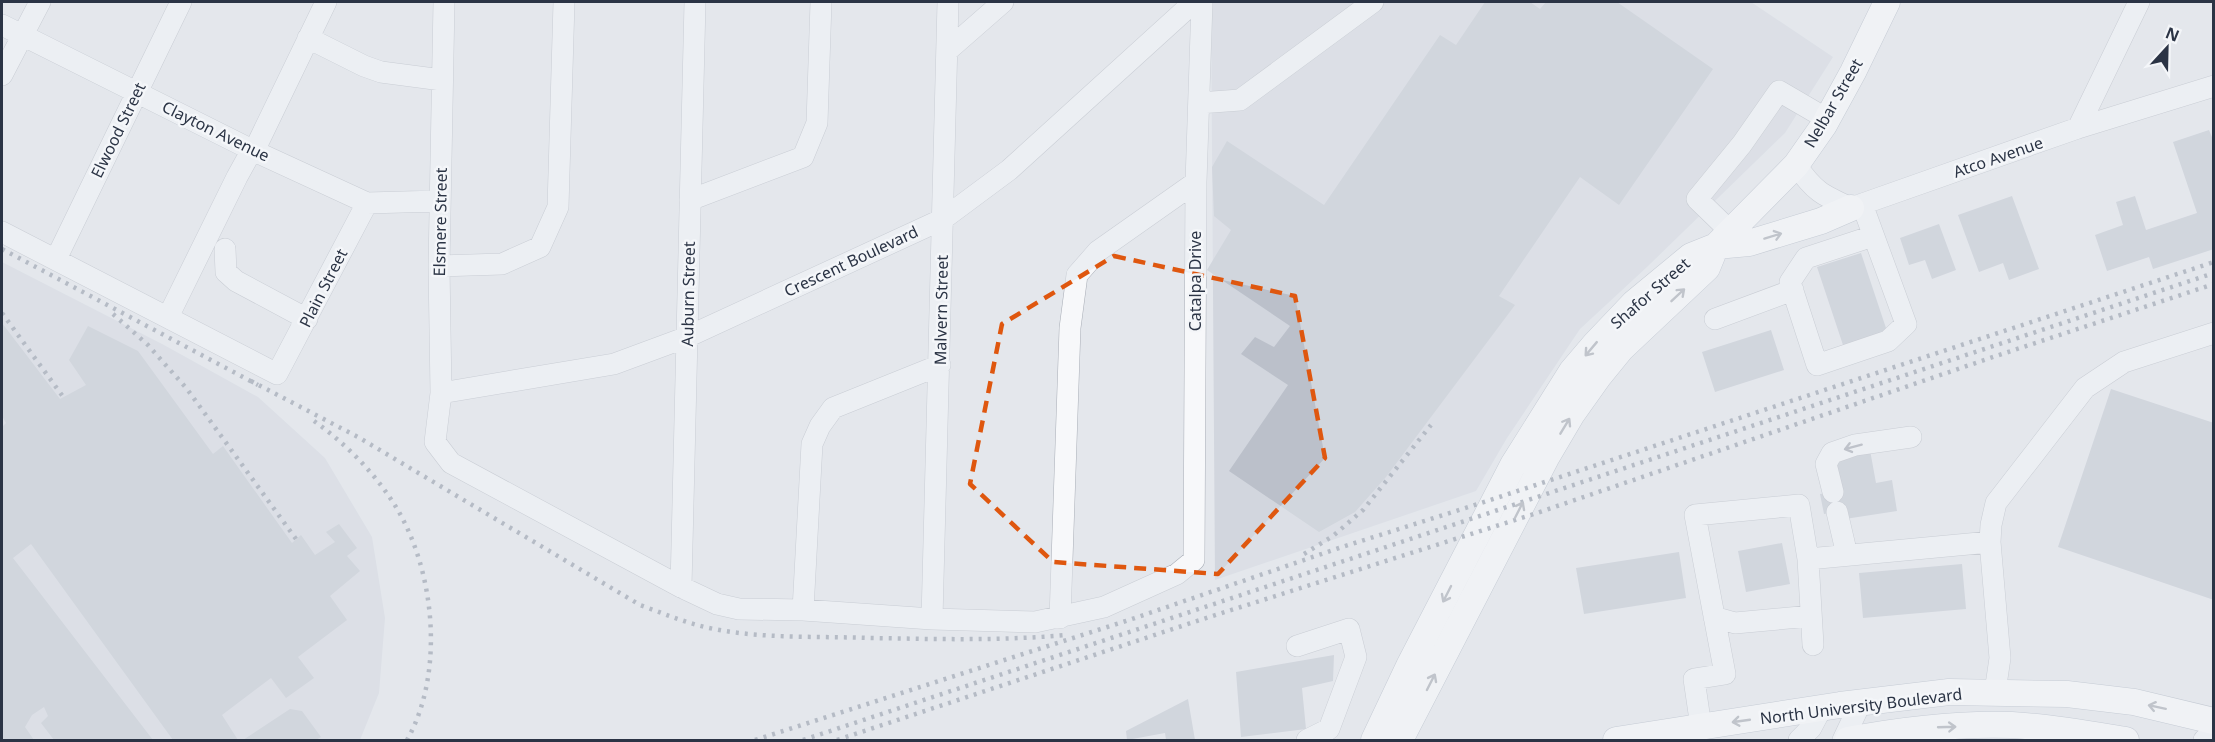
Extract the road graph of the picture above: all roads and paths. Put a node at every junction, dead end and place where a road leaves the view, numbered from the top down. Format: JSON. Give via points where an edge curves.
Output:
{"nodes":[{"id":1,"x":40,"y":2,"type":"edge"},
{"id":2,"x":181,"y":2,"type":"edge"},
{"id":3,"x":326,"y":2,"type":"edge"},
{"id":4,"x":444,"y":2,"type":"edge"},
{"id":5,"x":564,"y":2,"type":"edge"},
{"id":6,"x":696,"y":2,"type":"edge"},
{"id":7,"x":821,"y":2,"type":"edge"},
{"id":8,"x":948,"y":2,"type":"edge"},
{"id":9,"x":1003,"y":2,"type":"edge"},
{"id":10,"x":1194,"y":2,"type":"edge"},
{"id":11,"x":1202,"y":2,"type":"edge"},
{"id":12,"x":1373,"y":2,"type":"edge"},
{"id":13,"x":1887,"y":2,"type":"edge"},
{"id":14,"x":2139,"y":2,"type":"edge"},
{"id":15,"x":2,"y":26,"type":"edge"},
{"id":16,"x":23,"y":35,"type":"junction"},
{"id":17,"x":308,"y":38,"type":"junction"},
{"id":18,"x":947,"y":51,"type":"junction"},
{"id":19,"x":4,"y":66,"type":"edge"},
{"id":20,"x":442,"y":80,"type":"junction"},
{"id":21,"x":2214,"y":86,"type":"edge"},
{"id":22,"x":136,"y":91,"type":"junction"},
{"id":23,"x":1198,"y":103,"type":"junction"},
{"id":24,"x":1827,"y":119,"type":"junction"},
{"id":25,"x":2078,"y":128,"type":"junction"},
{"id":26,"x":254,"y":151,"type":"junction"},
{"id":27,"x":1796,"y":165,"type":"junction"},
{"id":28,"x":1196,"y":183,"type":"junction"},
{"id":29,"x":690,"y":200,"type":"junction"},
{"id":30,"x":440,"y":201,"type":"junction"},
{"id":31,"x":367,"y":203,"type":"junction"},
{"id":32,"x":1857,"y":206,"type":"junction"},
{"id":33,"x":943,"y":219,"type":"junction"},
{"id":34,"x":2,"y":232,"type":"edge"},
{"id":35,"x":1873,"y":236,"type":"junction"},
{"id":36,"x":1723,"y":238,"type":"junction"},
{"id":37,"x":225,"y":249,"type":"dead end"},
{"id":38,"x":56,"y":259,"type":"junction"},
{"id":39,"x":439,"y":266,"type":"junction"},
{"id":40,"x":1793,"y":290,"type":"junction"},
{"id":41,"x":168,"y":317,"type":"junction"},
{"id":42,"x":307,"y":319,"type":"junction"},
{"id":43,"x":1715,"y":319,"type":"dead end"},
{"id":44,"x":2214,"y":333,"type":"edge"},
{"id":45,"x":687,"y":337,"type":"junction"},
{"id":46,"x":940,"y":365,"type":"junction"},
{"id":47,"x":441,"y":393,"type":"junction"},
{"id":48,"x":1911,"y":438,"type":"dead end"},
{"id":49,"x":1990,"y":542,"type":"junction"},
{"id":50,"x":1847,"y":555,"type":"junction"},
{"id":51,"x":1808,"y":559,"type":"junction"},
{"id":52,"x":681,"y":587,"type":"junction"},
{"id":53,"x":803,"y":610,"type":"junction"},
{"id":54,"x":1811,"y":616,"type":"junction"},
{"id":55,"x":1060,"y":618,"type":"junction"},
{"id":56,"x":1714,"y":618,"type":"junction"},
{"id":57,"x":932,"y":620,"type":"junction"},
{"id":58,"x":1813,"y":645,"type":"dead end"},
{"id":59,"x":1297,"y":646,"type":"dead end"},
{"id":60,"x":1995,"y":693,"type":"junction"},
{"id":61,"x":1861,"y":702,"type":"junction"},
{"id":62,"x":1821,"y":709,"type":"junction"},
{"id":63,"x":2214,"y":721,"type":"edge"},
{"id":64,"x":1701,"y":727,"type":"junction"},
{"id":65,"x":2214,"y":731,"type":"edge"},
{"id":66,"x":2050,"y":735,"type":"edge"},
{"id":67,"x":1403,"y":738,"type":"edge"},
{"id":68,"x":1307,"y":741,"type":"edge"},
{"id":69,"x":1374,"y":741,"type":"edge"},
{"id":70,"x":1616,"y":741,"type":"edge"},
{"id":71,"x":1799,"y":741,"type":"edge"},
{"id":72,"x":1845,"y":741,"type":"edge"},
{"id":73,"x":2126,"y":741,"type":"edge"},
{"id":74,"x":2204,"y":741,"type":"edge"}],
"edges":[{"from":1,"to":16,"type":"street"},
{"from":2,"to":22,"type":"street","name":"Elwood Street"},
{"from":3,"to":17,"type":"street"},
{"from":4,"to":20,"type":"street","name":"Elsmere Street"},
{"from":5,"to":39,"type":"street","via":[[558,207],[540,247],[502,264]]},
{"from":6,"to":29,"type":"street","name":"Auburn Street"},
{"from":7,"to":29,"type":"street","via":[[817,123],[803,157]]},
{"from":8,"to":18,"type":"street","name":"Malvern Street"},
{"from":9,"to":18,"type":"street"},
{"from":10,"to":33,"type":"street","name":"Crescent Boulevard","via":[[1009,170]]},
{"from":11,"to":23,"type":"street","name":"Catalpa Drive"},
{"from":12,"to":23,"type":"street","via":[[1240,100]]},
{"from":13,"to":24,"type":"main road","name":"Nelbar Street"},
{"from":14,"to":25,"type":"street"},
{"from":15,"to":16,"type":"street","name":"Clayton Avenue"},
{"from":16,"to":19,"type":"street"},
{"from":16,"to":22,"type":"street","name":"Clayton Avenue"},
{"from":17,"to":20,"type":"street","via":[[381,72]]},
{"from":17,"to":26,"type":"street"},
{"from":18,"to":33,"type":"street","name":"Malvern Street"},
{"from":20,"to":30,"type":"street","name":"Elsmere Street"},
{"from":21,"to":25,"type":"street","name":"Atco Avenue"},
{"from":22,"to":26,"type":"street","name":"Clayton Avenue"},
{"from":22,"to":38,"type":"street","name":"Elwood Street"},
{"from":23,"to":28,"type":"street","name":"Catalpa Drive"},
{"from":24,"to":27,"type":"main road","name":"Nelbar Street"},
{"from":24,"to":36,"type":"street","via":[[1779,91],[1697,199]]},
{"from":25,"to":32,"type":"street","name":"Atco Avenue"},
{"from":26,"to":31,"type":"street","name":"Clayton Avenue"},
{"from":26,"to":41,"type":"street","via":[[237,177]]},
{"from":27,"to":32,"type":"street","via":[[1811,186],[1832,200]]},
{"from":27,"to":36,"type":"main road","name":"Nelbar Street"},
{"from":28,"to":55,"type":"street","via":[[1098,251],[1077,275],[1070,328]]},
{"from":28,"to":55,"type":"street","name":"Catalpa Drive","via":[[1194,560],[1177,574],[1104,607]]},
{"from":29,"to":45,"type":"street","name":"Auburn Street"},
{"from":30,"to":31,"type":"street","name":"Clayton Avenue"},
{"from":30,"to":39,"type":"street","name":"Elsmere Street"},
{"from":31,"to":42,"type":"street","name":"Plain Street"},
{"from":32,"to":35,"type":"street"},
{"from":36,"to":32,"type":"main road","one_way":true,"via":[[1749,243]]},
{"from":33,"to":45,"type":"street","name":"Crescent Boulevard"},
{"from":33,"to":46,"type":"street","name":"Malvern Street"},
{"from":34,"to":38,"type":"street"},
{"from":35,"to":40,"type":"street","via":[[1806,258],[1790,282]]},
{"from":35,"to":40,"type":"street","via":[[1906,324],[1888,341],[1817,365]]},
{"from":67,"to":36,"type":"main road","name":"Shafor Street","one_way":true,"via":[[1572,414],[1621,349],[1707,268]]},
{"from":36,"to":69,"type":"main road","name":"Shafor Street","one_way":true,"via":[[1691,256],[1634,303],[1572,371],[1514,465]]},
{"from":37,"to":42,"type":"street","via":[[226,272],[236,281]]},
{"from":38,"to":41,"type":"street"},
{"from":39,"to":47,"type":"street","name":"Elsmere Street"},
{"from":40,"to":43,"type":"street"},
{"from":41,"to":42,"type":"street","name":"Plain Street","via":[[278,374]]},
{"from":44,"to":49,"type":"street","via":[[2124,362],[2085,388],[1996,503]]},
{"from":45,"to":47,"type":"street","name":"Crescent Boulevard","via":[[614,364]]},
{"from":45,"to":52,"type":"street","name":"Auburn Street"},
{"from":46,"to":53,"type":"street","via":[[833,408],[820,426],[812,444]]},
{"from":46,"to":57,"type":"street","name":"Malvern Street"},
{"from":47,"to":52,"type":"street","name":"Elsmere Street","via":[[435,442],[451,463]]},
{"from":48,"to":50,"type":"street","one_way":true,"via":[[1855,445],[1832,453],[1826,464]]},
{"from":49,"to":50,"type":"street"},
{"from":49,"to":60,"type":"street","via":[[2001,658]]},
{"from":50,"to":51,"type":"street"},
{"from":51,"to":54,"type":"street"},
{"from":51,"to":56,"type":"street","via":[[1799,505],[1695,515]]},
{"from":52,"to":53,"type":"street","via":[[717,604],[739,609]]},
{"from":53,"to":57,"type":"street"},
{"from":54,"to":56,"type":"street","via":[[1735,622]]},
{"from":54,"to":58,"type":"street"},
{"from":55,"to":57,"type":"street","via":[[1035,622]]},
{"from":56,"to":64,"type":"street","via":[[1725,674],[1694,679]]},
{"from":59,"to":68,"type":"street","via":[[1349,629],[1356,657],[1329,729]]},
{"from":60,"to":61,"type":"main road","name":"North University Boulevard","via":[[1949,692]]},
{"from":63,"to":60,"type":"main road","name":"North University Boulevard","one_way":true,"via":[[2134,702],[2067,694]]},
{"from":61,"to":62,"type":"main road","name":"North University Boulevard"},
{"from":61,"to":72,"type":"street"},
{"from":62,"to":64,"type":"main road","name":"North University Boulevard","one_way":true},
{"from":62,"to":71,"type":"street"},
{"from":64,"to":70,"type":"main road","name":"North University Boulevard"},
{"from":65,"to":74,"type":"street"},
{"from":72,"to":66,"type":"main road","one_way":true,"via":[[1938,727],[2012,726]]},
{"from":66,"to":73,"type":"main road"}]}
